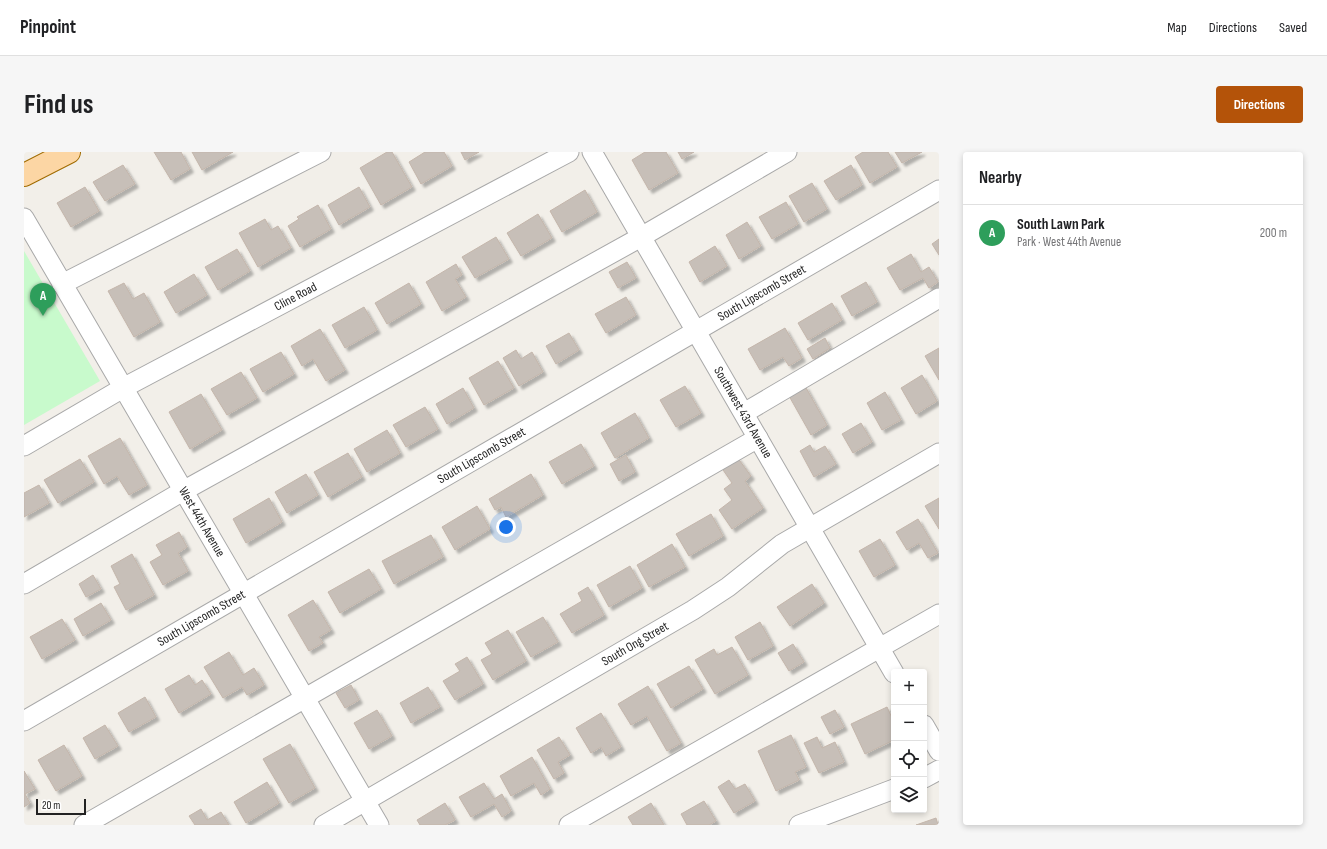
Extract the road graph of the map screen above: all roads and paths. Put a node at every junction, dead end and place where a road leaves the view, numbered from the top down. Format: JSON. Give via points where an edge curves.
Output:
{"nodes":[{"id":1,"x":69,"y":152,"type":"edge"},
{"id":2,"x":321,"y":152,"type":"edge"},
{"id":3,"x":569,"y":152,"type":"edge"},
{"id":4,"x":592,"y":152,"type":"edge"},
{"id":5,"x":787,"y":152,"type":"edge"},
{"id":6,"x":24,"y":175,"type":"edge"},
{"id":7,"x":939,"y":190,"type":"edge"},
{"id":8,"x":24,"y":218,"type":"edge"},
{"id":9,"x":641,"y":237,"type":"junction"},
{"id":10,"x":62,"y":284,"type":"junction"},
{"id":11,"x":939,"y":298,"type":"edge"},
{"id":12,"x":695,"y":331,"type":"junction"},
{"id":13,"x":123,"y":388,"type":"junction"},
{"id":14,"x":744,"y":413,"type":"junction"},
{"id":15,"x":758,"y":438,"type":"junction"},
{"id":16,"x":24,"y":446,"type":"edge"},
{"id":17,"x":939,"y":453,"type":"edge"},
{"id":18,"x":183,"y":491,"type":"junction"},
{"id":19,"x":810,"y":527,"type":"junction"},
{"id":20,"x":24,"y":584,"type":"edge"},
{"id":21,"x":244,"y":593,"type":"junction"},
{"id":22,"x":939,"y":614,"type":"edge"},
{"id":23,"x":879,"y":648,"type":"junction"},
{"id":24,"x":892,"y":669,"type":"edge"},
{"id":25,"x":305,"y":699,"type":"junction"},
{"id":26,"x":24,"y":721,"type":"edge"},
{"id":27,"x":927,"y":730,"type":"edge"},
{"id":28,"x":939,"y":751,"type":"edge"},
{"id":29,"x":939,"y":770,"type":"edge"},
{"id":30,"x":926,"y":777,"type":"edge"},
{"id":31,"x":891,"y":790,"type":"edge"},
{"id":32,"x":366,"y":801,"type":"junction"},
{"id":33,"x":84,"y":825,"type":"edge"},
{"id":34,"x":324,"y":825,"type":"edge"},
{"id":35,"x":379,"y":825,"type":"edge"},
{"id":36,"x":569,"y":825,"type":"edge"},
{"id":37,"x":799,"y":825,"type":"edge"}],
"edges":[{"from":1,"to":6,"type":"main road"},
{"from":2,"to":10,"type":"street"},
{"from":3,"to":13,"type":"street","name":"Cline Road"},
{"from":4,"to":9,"type":"street","name":"Southwest 43rd Avenue"},
{"from":5,"to":9,"type":"street"},
{"from":7,"to":12,"type":"street","name":"South Lipscomb Street"},
{"from":8,"to":10,"type":"street","name":"West 44th Avenue"},
{"from":9,"to":12,"type":"street","name":"Southwest 43rd Avenue"},
{"from":9,"to":18,"type":"street"},
{"from":10,"to":13,"type":"street","name":"West 44th Avenue"},
{"from":11,"to":14,"type":"street"},
{"from":12,"to":14,"type":"street","name":"Southwest 43rd Avenue"},
{"from":12,"to":21,"type":"street","name":"South Lipscomb Street"},
{"from":13,"to":16,"type":"street","name":"Cline Road"},
{"from":13,"to":18,"type":"street","name":"West 44th Avenue"},
{"from":14,"to":15,"type":"street","name":"Southwest 43rd Avenue"},
{"from":15,"to":19,"type":"street","name":"Southwest 43rd Avenue"},
{"from":15,"to":25,"type":"street"},
{"from":17,"to":19,"type":"street","name":"South Ong Street"},
{"from":18,"to":20,"type":"street"},
{"from":18,"to":21,"type":"street","name":"West 44th Avenue"},
{"from":19,"to":23,"type":"street","name":"Southwest 43rd Avenue"},
{"from":19,"to":32,"type":"street","name":"South Ong Street","via":[[782,544],[728,587],[693,610]]},
{"from":21,"to":25,"type":"street","name":"West 44th Avenue"},
{"from":21,"to":26,"type":"street","name":"South Lipscomb Street"},
{"from":22,"to":23,"type":"street"},
{"from":23,"to":24,"type":"street","name":"Southwest 43rd Avenue"},
{"from":23,"to":36,"type":"street"},
{"from":25,"to":32,"type":"street","name":"West 44th Avenue"},
{"from":25,"to":33,"type":"street"},
{"from":27,"to":28,"type":"street"},
{"from":29,"to":30,"type":"street"},
{"from":31,"to":37,"type":"street"},
{"from":32,"to":34,"type":"street","name":"South Ong Street"},
{"from":32,"to":35,"type":"street","name":"West 44th Avenue"}]}
